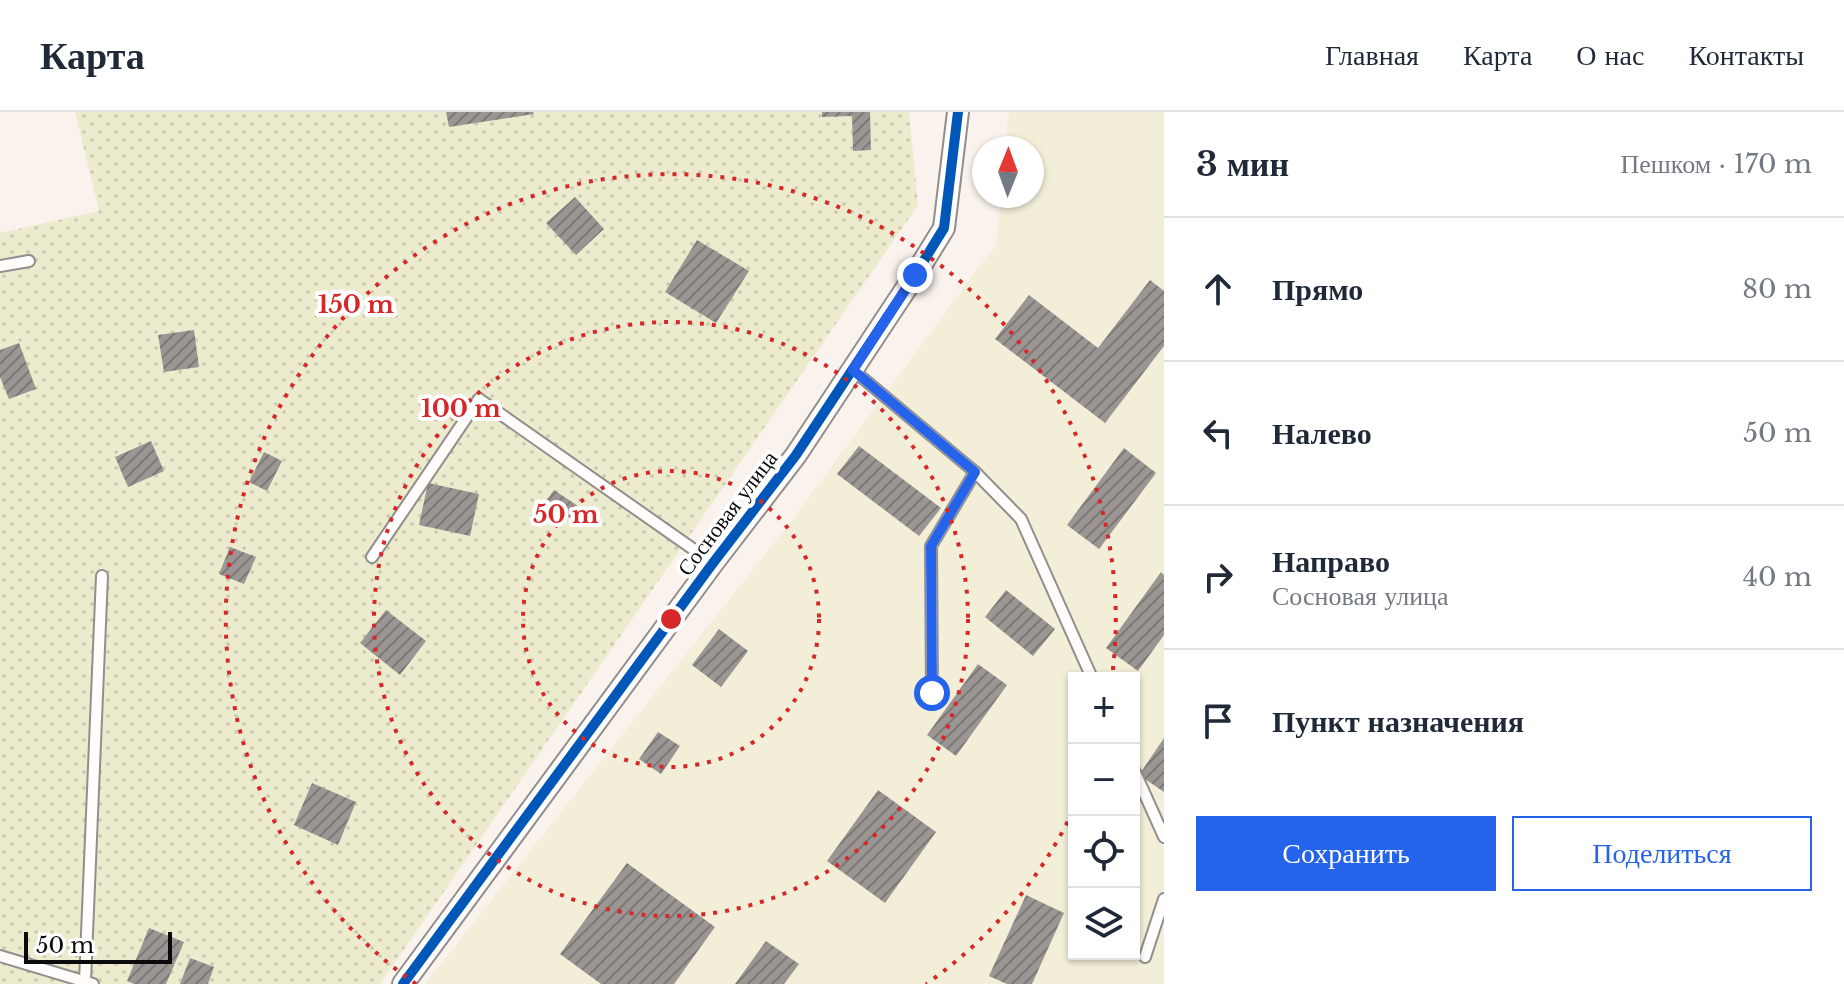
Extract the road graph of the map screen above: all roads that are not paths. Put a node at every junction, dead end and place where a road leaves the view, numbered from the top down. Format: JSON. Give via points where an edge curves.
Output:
{"nodes":[{"id":1,"x":958,"y":112,"type":"edge"},
{"id":2,"x":29,"y":261,"type":"dead end"},
{"id":3,"x":0,"y":266,"type":"edge"},
{"id":4,"x":853,"y":370,"type":"junction"},
{"id":5,"x":975,"y":472,"type":"junction"},
{"id":6,"x":372,"y":557,"type":"dead end"},
{"id":7,"x":713,"y":563,"type":"junction"},
{"id":8,"x":102,"y":576,"type":"dead end"},
{"id":9,"x":1089,"y":672,"type":"edge"},
{"id":10,"x":932,"y":693,"type":"dead end"},
{"id":11,"x":1140,"y":783,"type":"edge"},
{"id":12,"x":1164,"y":837,"type":"edge"},
{"id":13,"x":1164,"y":899,"type":"edge"},
{"id":14,"x":0,"y":956,"type":"edge"},
{"id":15,"x":1145,"y":957,"type":"dead end"},
{"id":16,"x":89,"y":982,"type":"edge"},
{"id":17,"x":403,"y":984,"type":"edge"}],
"edges":[{"from":1,"to":4,"type":"street","name":"Сосновая улица","via":[[944,228]]},
{"from":2,"to":3,"type":"lane"},
{"from":4,"to":5,"type":"lane"},
{"from":4,"to":7,"type":"street","name":"Сосновая улица"},
{"from":5,"to":9,"type":"lane","via":[[1021,519]]},
{"from":5,"to":10,"type":"lane","via":[[931,546]]},
{"from":6,"to":7,"type":"lane","via":[[479,399]]},
{"from":7,"to":17,"type":"street","name":"Сосновая улица"},
{"from":8,"to":16,"type":"lane"},
{"from":11,"to":12,"type":"lane"},
{"from":13,"to":15,"type":"lane"},
{"from":14,"to":16,"type":"lane"}]}
